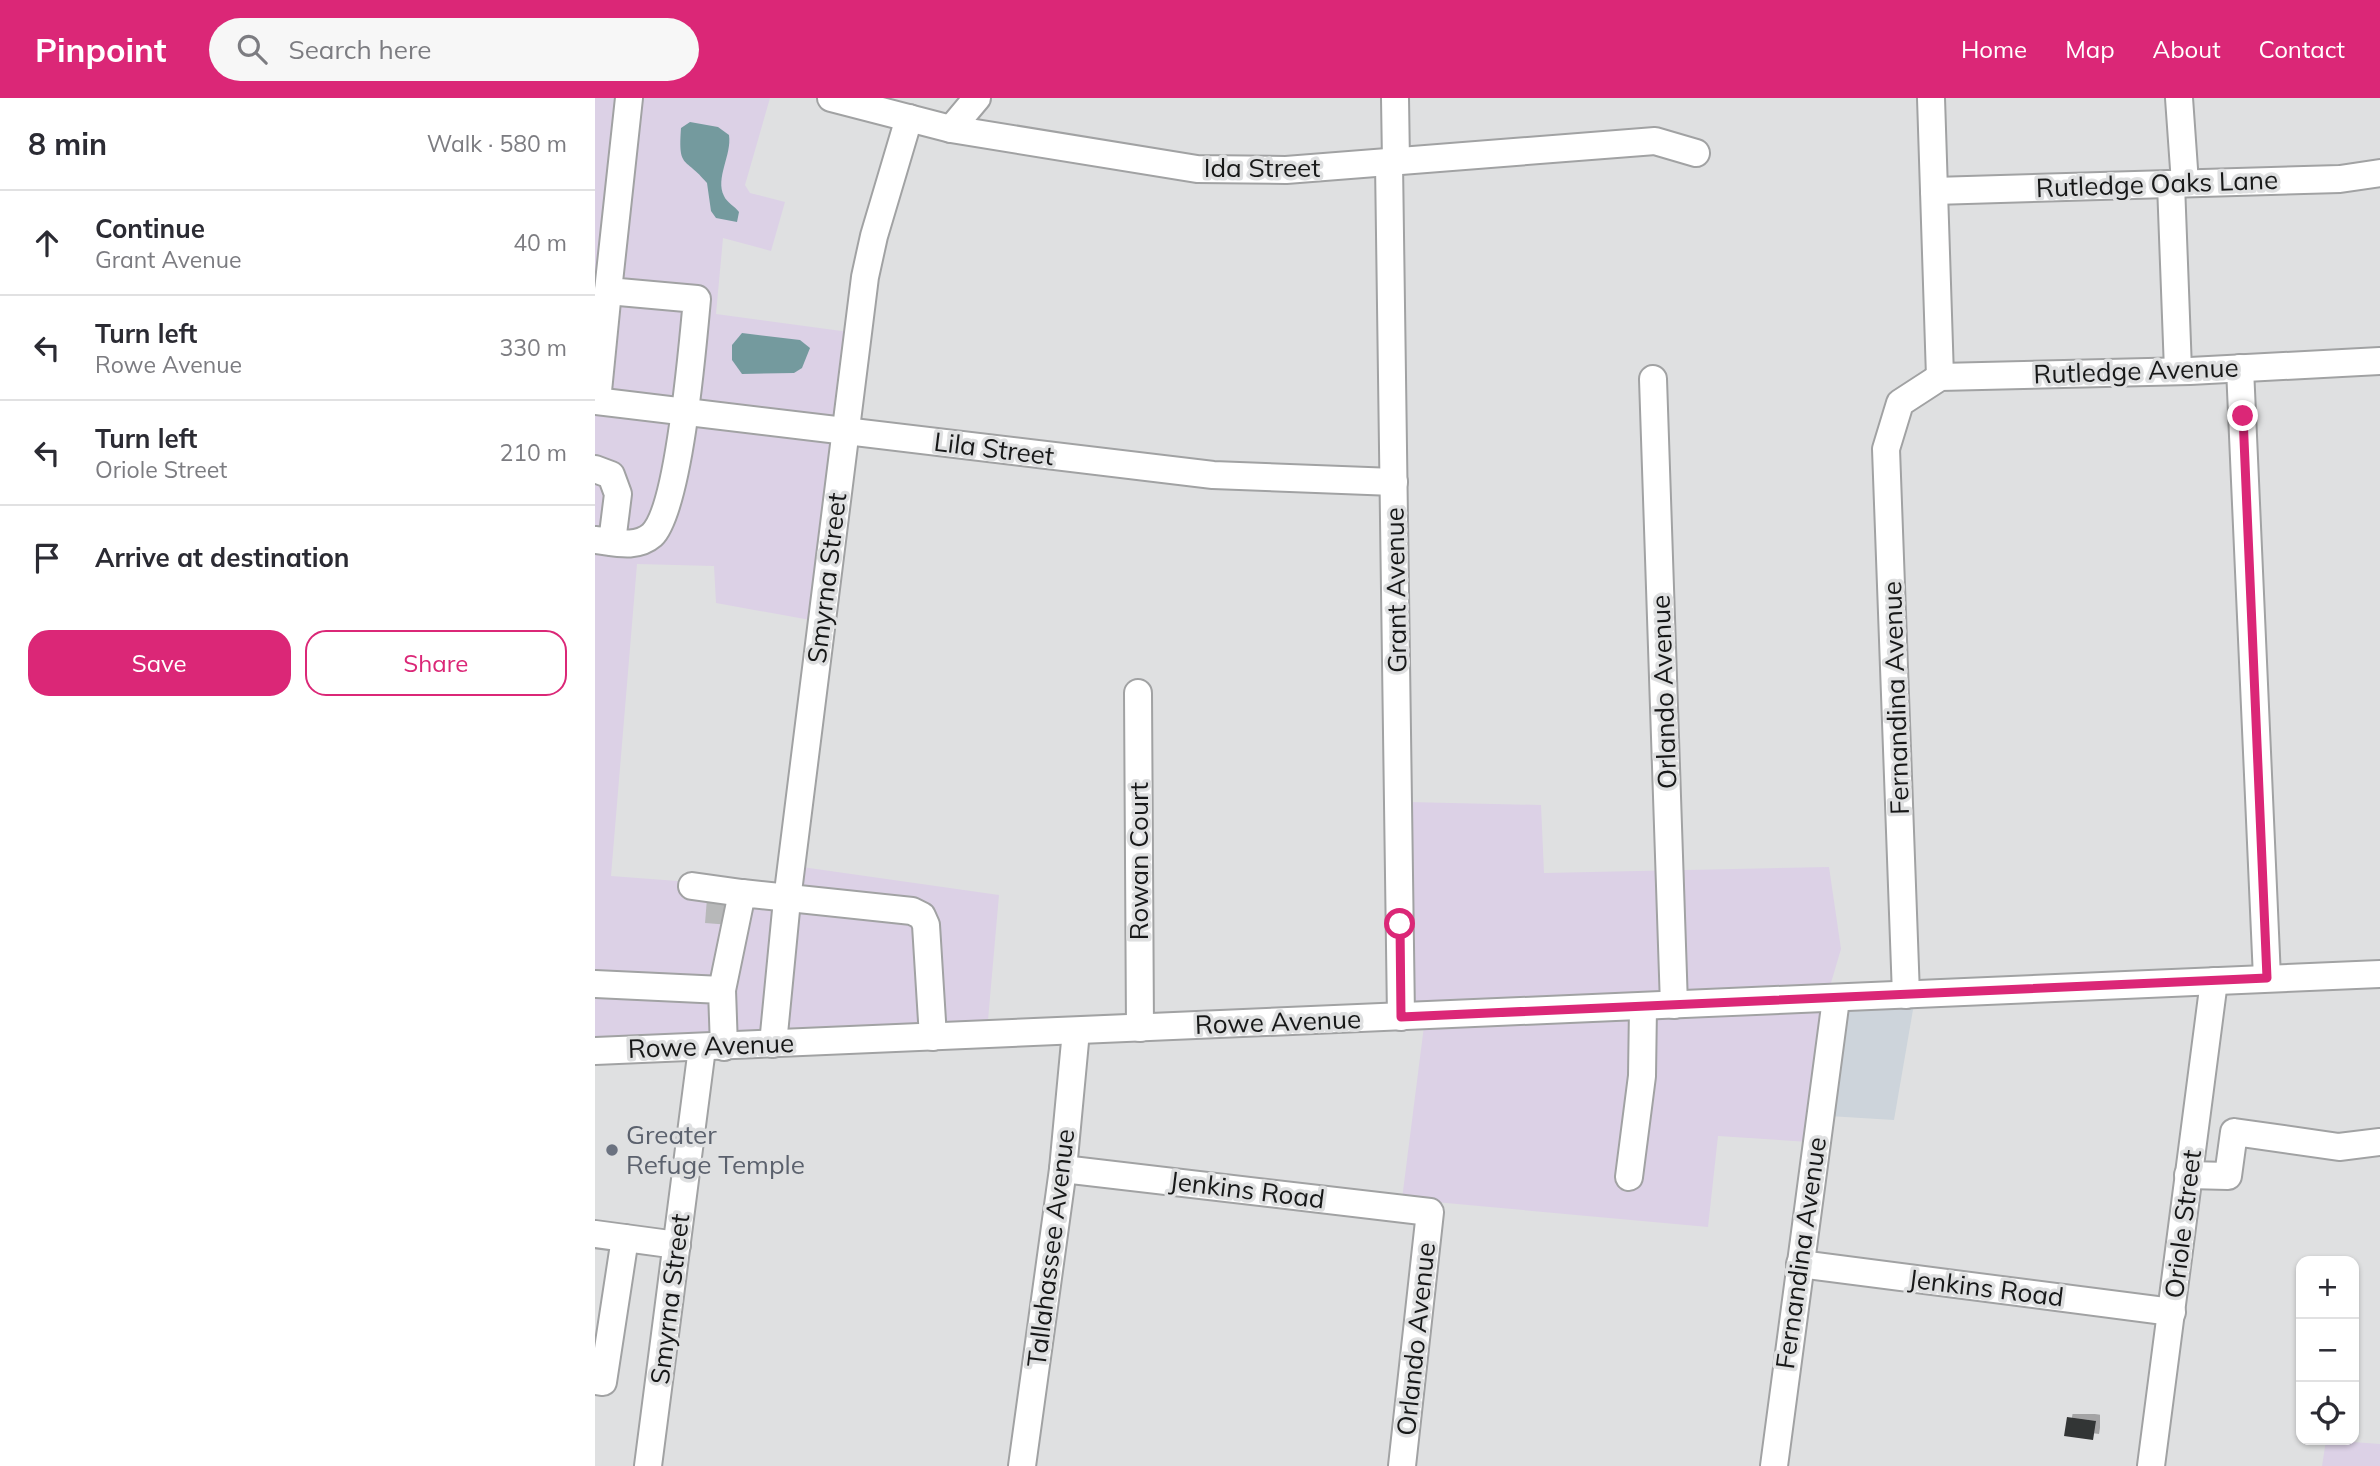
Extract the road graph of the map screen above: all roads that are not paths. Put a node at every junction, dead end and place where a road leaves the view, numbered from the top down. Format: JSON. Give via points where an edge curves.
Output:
{"nodes":[{"id":1,"x":629,"y":98,"type":"edge"},
{"id":2,"x":831,"y":98,"type":"edge"},
{"id":3,"x":977,"y":98,"type":"edge"},
{"id":4,"x":1395,"y":98,"type":"edge"},
{"id":5,"x":1931,"y":98,"type":"edge"},
{"id":6,"x":2179,"y":98,"type":"edge"},
{"id":7,"x":909,"y":118,"type":"junction"},
{"id":8,"x":951,"y":129,"type":"junction"},
{"id":9,"x":1696,"y":153,"type":"dead end"},
{"id":10,"x":1392,"y":162,"type":"junction"},
{"id":11,"x":2380,"y":173,"type":"edge"},
{"id":12,"x":2178,"y":184,"type":"junction"},
{"id":13,"x":1934,"y":191,"type":"junction"},
{"id":14,"x":605,"y":228,"type":"edge"},
{"id":15,"x":608,"y":291,"type":"junction"},
{"id":16,"x":2380,"y":361,"type":"edge"},
{"id":17,"x":2240,"y":368,"type":"junction"},
{"id":18,"x":2178,"y":370,"type":"junction"},
{"id":19,"x":1940,"y":377,"type":"junction"},
{"id":20,"x":1653,"y":379,"type":"dead end"},
{"id":21,"x":596,"y":401,"type":"edge"},
{"id":22,"x":685,"y":412,"type":"junction"},
{"id":23,"x":846,"y":432,"type":"junction"},
{"id":24,"x":595,"y":469,"type":"edge"},
{"id":25,"x":1394,"y":482,"type":"junction"},
{"id":26,"x":604,"y":541,"type":"edge"},
{"id":27,"x":1138,"y":693,"type":"dead end"},
{"id":28,"x":692,"y":886,"type":"dead end"},
{"id":29,"x":787,"y":900,"type":"junction"},
{"id":30,"x":726,"y":902,"type":"junction"},
{"id":31,"x":730,"y":954,"type":"junction"},
{"id":32,"x":2380,"y":974,"type":"edge"},
{"id":33,"x":2267,"y":978,"type":"junction"},
{"id":34,"x":2214,"y":981,"type":"junction"},
{"id":35,"x":595,"y":985,"type":"edge"},
{"id":36,"x":722,"y":990,"type":"junction"},
{"id":37,"x":1906,"y":995,"type":"junction"},
{"id":38,"x":1836,"y":999,"type":"junction"},
{"id":39,"x":1674,"y":1006,"type":"junction"},
{"id":40,"x":1643,"y":1007,"type":"junction"},
{"id":41,"x":1401,"y":1017,"type":"junction"},
{"id":42,"x":1140,"y":1028,"type":"junction"},
{"id":43,"x":1076,"y":1031,"type":"junction"},
{"id":44,"x":933,"y":1037,"type":"junction"},
{"id":45,"x":773,"y":1044,"type":"junction"},
{"id":46,"x":713,"y":1047,"type":"junction"},
{"id":47,"x":595,"y":1051,"type":"edge"},
{"id":48,"x":2380,"y":1142,"type":"edge"},
{"id":49,"x":1063,"y":1169,"type":"junction"},
{"id":50,"x":2188,"y":1175,"type":"junction"},
{"id":51,"x":1629,"y":1177,"type":"dead end"},
{"id":52,"x":1430,"y":1212,"type":"joint"},
{"id":53,"x":595,"y":1234,"type":"edge"},
{"id":54,"x":625,"y":1238,"type":"junction"},
{"id":55,"x":677,"y":1245,"type":"junction"},
{"id":56,"x":1800,"y":1264,"type":"junction"},
{"id":57,"x":2172,"y":1312,"type":"junction"},
{"id":58,"x":595,"y":1381,"type":"edge"},
{"id":59,"x":648,"y":1466,"type":"edge"},
{"id":60,"x":1022,"y":1466,"type":"edge"},
{"id":61,"x":1402,"y":1466,"type":"edge"},
{"id":62,"x":1774,"y":1466,"type":"edge"},
{"id":63,"x":2151,"y":1466,"type":"edge"}],
"edges":[{"from":1,"to":14,"type":"street"},
{"from":2,"to":7,"type":"street","name":"Ida Street"},
{"from":3,"to":8,"type":"street"},
{"from":4,"to":10,"type":"street","name":"Grant Avenue"},
{"from":5,"to":13,"type":"street"},
{"from":6,"to":12,"type":"street"},
{"from":7,"to":8,"type":"street","name":"Ida Street"},
{"from":7,"to":23,"type":"street","name":"Smyrna Street","via":[[865,277]]},
{"from":8,"to":10,"type":"street","name":"Ida Street","via":[[1196,169],[1286,170]]},
{"from":9,"to":10,"type":"street","name":"Ida Street","via":[[1655,141]]},
{"from":10,"to":25,"type":"street","name":"Grant Avenue"},
{"from":11,"to":12,"type":"street","name":"Rutledge Oaks Lane","via":[[2340,179]]},
{"from":12,"to":13,"type":"street","name":"Rutledge Oaks Lane"},
{"from":12,"to":18,"type":"street"},
{"from":13,"to":19,"type":"street"},
{"from":14,"to":15,"type":"street"},
{"from":15,"to":21,"type":"street"},
{"from":15,"to":22,"type":"street","via":[[698,299]]},
{"from":16,"to":17,"type":"street","name":"Rutledge Avenue"},
{"from":17,"to":18,"type":"street","name":"Rutledge Avenue"},
{"from":17,"to":33,"type":"street"},
{"from":18,"to":19,"type":"street","name":"Rutledge Avenue"},
{"from":19,"to":37,"type":"street","name":"Fernandina Avenue","via":[[1900,403],[1886,449]]},
{"from":20,"to":39,"type":"street","name":"Orlando Avenue"},
{"from":21,"to":22,"type":"street","name":"Lila Street"},
{"from":22,"to":23,"type":"street","name":"Lila Street"},
{"from":22,"to":26,"type":"street","via":[[660,524],[642,541]]},
{"from":23,"to":25,"type":"street","name":"Lila Street","via":[[1213,475]]},
{"from":23,"to":29,"type":"street","name":"Smyrna Street"},
{"from":24,"to":26,"type":"street","via":[[611,475],[618,487]]},
{"from":25,"to":41,"type":"street","name":"Grant Avenue"},
{"from":27,"to":42,"type":"street","name":"Rowan Court"},
{"from":28,"to":30,"type":"street"},
{"from":29,"to":30,"type":"street"},
{"from":29,"to":44,"type":"street","via":[[912,911],[922,916]]},
{"from":29,"to":45,"type":"street","name":"Smyrna Street"},
{"from":30,"to":31,"type":"street","name":"Smyrna Street"},
{"from":30,"to":31,"type":"street","via":[[718,935]]},
{"from":31,"to":36,"type":"street","name":"Smyrna Street"},
{"from":32,"to":33,"type":"street","name":"Rowe Avenue"},
{"from":33,"to":34,"type":"street","name":"Rowe Avenue"},
{"from":34,"to":37,"type":"street","name":"Rowe Avenue"},
{"from":34,"to":50,"type":"street","name":"Oriole Street"},
{"from":35,"to":36,"type":"street"},
{"from":36,"to":46,"type":"street","name":"Smyrna Street"},
{"from":37,"to":38,"type":"street","name":"Rowe Avenue"},
{"from":38,"to":39,"type":"street","name":"Rowe Avenue"},
{"from":38,"to":56,"type":"street","name":"Fernandina Avenue"},
{"from":39,"to":40,"type":"street","name":"Rowe Avenue"},
{"from":40,"to":41,"type":"street","name":"Rowe Avenue"},
{"from":40,"to":51,"type":"street","via":[[1641,1076]]},
{"from":41,"to":42,"type":"street","name":"Rowe Avenue"},
{"from":42,"to":43,"type":"street","name":"Rowe Avenue"},
{"from":43,"to":44,"type":"street","name":"Rowe Avenue"},
{"from":43,"to":49,"type":"street","name":"Tallahassee Avenue"},
{"from":44,"to":45,"type":"street","name":"Rowe Avenue"},
{"from":45,"to":46,"type":"street","name":"Rowe Avenue"},
{"from":46,"to":47,"type":"street","name":"Rowe Avenue"},
{"from":46,"to":55,"type":"street","name":"Smyrna Street"},
{"from":48,"to":50,"type":"street","via":[[2339,1147],[2234,1132],[2228,1176]]},
{"from":49,"to":52,"type":"street","name":"Jenkins Road"},
{"from":49,"to":60,"type":"street","name":"Tallahassee Avenue"},
{"from":50,"to":57,"type":"street","name":"Oriole Street"},
{"from":52,"to":61,"type":"street","name":"Orlando Avenue"},
{"from":53,"to":54,"type":"street"},
{"from":54,"to":55,"type":"street"},
{"from":54,"to":58,"type":"street","via":[[603,1382]]},
{"from":55,"to":59,"type":"street","name":"Smyrna Street"},
{"from":56,"to":57,"type":"street","name":"Jenkins Road"},
{"from":56,"to":62,"type":"street","name":"Fernandina Avenue"},
{"from":57,"to":63,"type":"street","name":"Oriole Street"}]}
